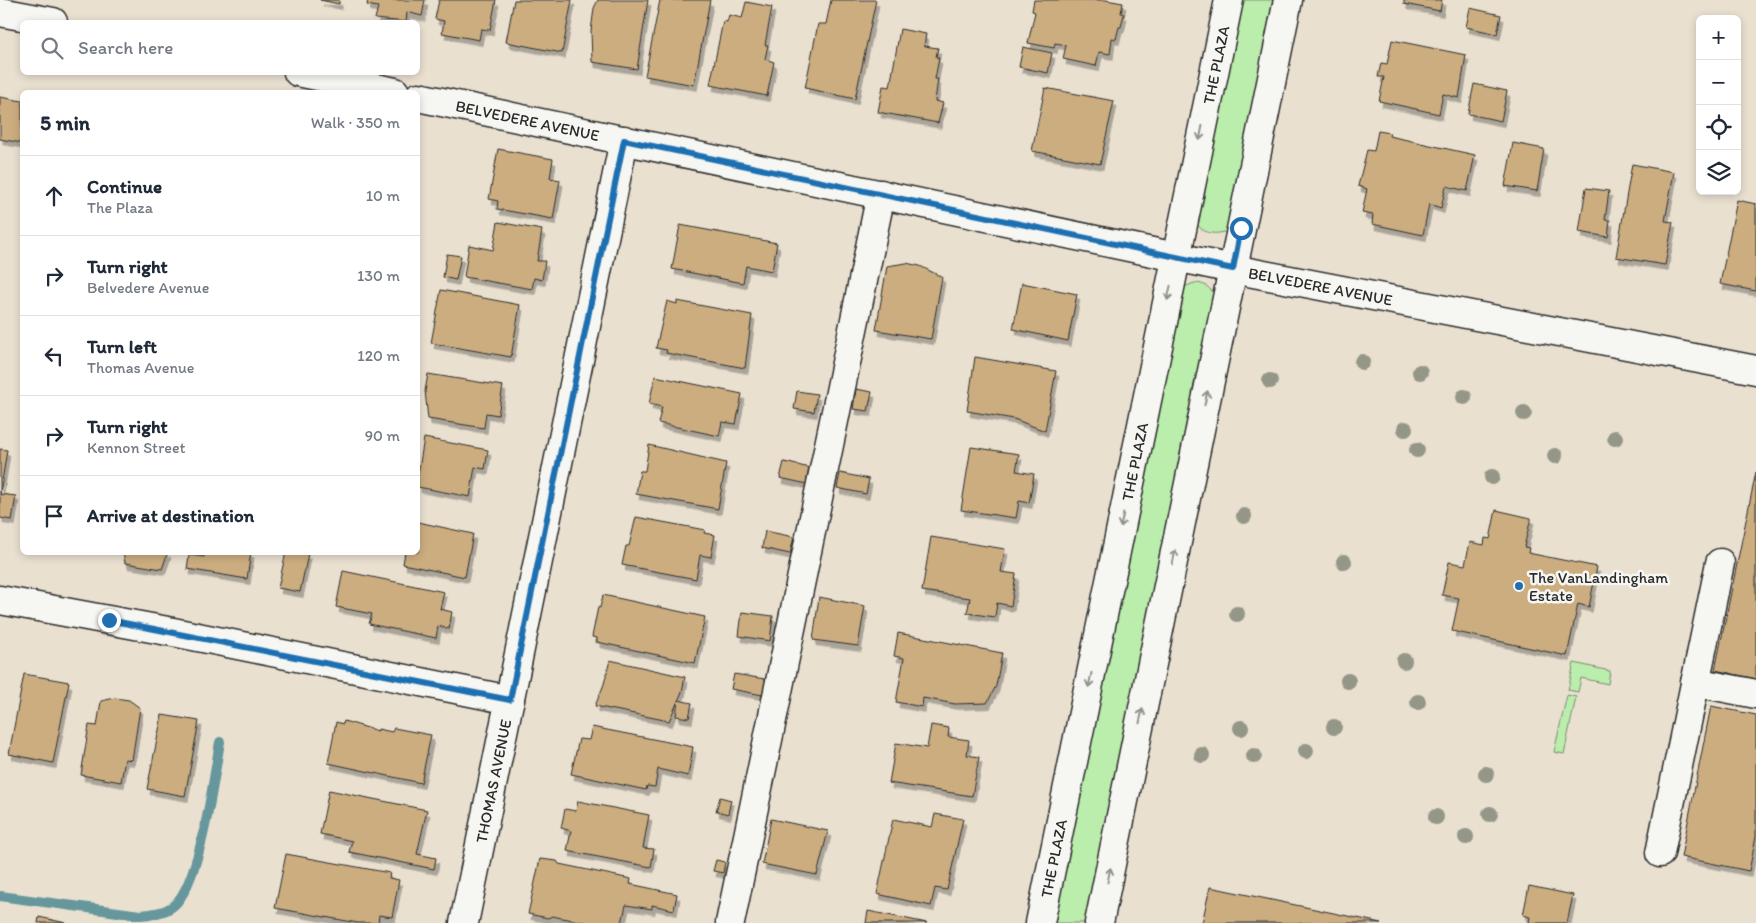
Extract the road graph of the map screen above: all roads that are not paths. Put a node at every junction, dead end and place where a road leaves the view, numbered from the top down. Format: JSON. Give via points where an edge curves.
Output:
{"nodes":[{"id":1,"x":1228,"y":0,"type":"edge"},
{"id":2,"x":1288,"y":0,"type":"edge"},
{"id":3,"x":0,"y":12,"type":"edge"},
{"id":4,"x":42,"y":20,"type":"edge"},
{"id":5,"x":313,"y":75,"type":"edge"},
{"id":6,"x":385,"y":90,"type":"edge"},
{"id":7,"x":420,"y":97,"type":"edge"},
{"id":8,"x":624,"y":140,"type":"junction"},
{"id":9,"x":880,"y":194,"type":"junction"},
{"id":10,"x":1176,"y":257,"type":"junction"},
{"id":11,"x":1233,"y":269,"type":"junction"},
{"id":12,"x":1756,"y":370,"type":"edge"},
{"id":13,"x":1720,"y":563,"type":"dead end"},
{"id":14,"x":0,"y":600,"type":"edge"},
{"id":15,"x":1695,"y":682,"type":"junction"},
{"id":16,"x":1756,"y":694,"type":"edge"},
{"id":17,"x":510,"y":700,"type":"junction"},
{"id":18,"x":1660,"y":853,"type":"dead end"},
{"id":19,"x":464,"y":923,"type":"edge"},
{"id":20,"x":730,"y":923,"type":"edge"},
{"id":21,"x":1040,"y":923,"type":"edge"},
{"id":22,"x":1099,"y":923,"type":"edge"}],
"edges":[{"from":1,"to":10,"type":"street","name":"THE PLAZA","one_way":true},
{"from":2,"to":11,"type":"street"},
{"from":3,"to":4,"type":"street"},
{"from":5,"to":6,"type":"street"},
{"from":7,"to":8,"type":"street","name":"BELVEDERE AVENUE"},
{"from":8,"to":9,"type":"street","name":"BELVEDERE AVENUE"},
{"from":8,"to":17,"type":"street","name":"THOMAS AVENUE"},
{"from":9,"to":10,"type":"street","name":"BELVEDERE AVENUE"},
{"from":9,"to":20,"type":"street"},
{"from":10,"to":11,"type":"street","name":"BELVEDERE AVENUE"},
{"from":10,"to":21,"type":"street","name":"THE PLAZA","one_way":true},
{"from":11,"to":12,"type":"street","name":"BELVEDERE AVENUE"},
{"from":22,"to":11,"type":"street","one_way":true},
{"from":13,"to":15,"type":"street"},
{"from":14,"to":17,"type":"street"},
{"from":15,"to":16,"type":"street"},
{"from":15,"to":18,"type":"street"},
{"from":17,"to":19,"type":"street","name":"THOMAS AVENUE"}]}
